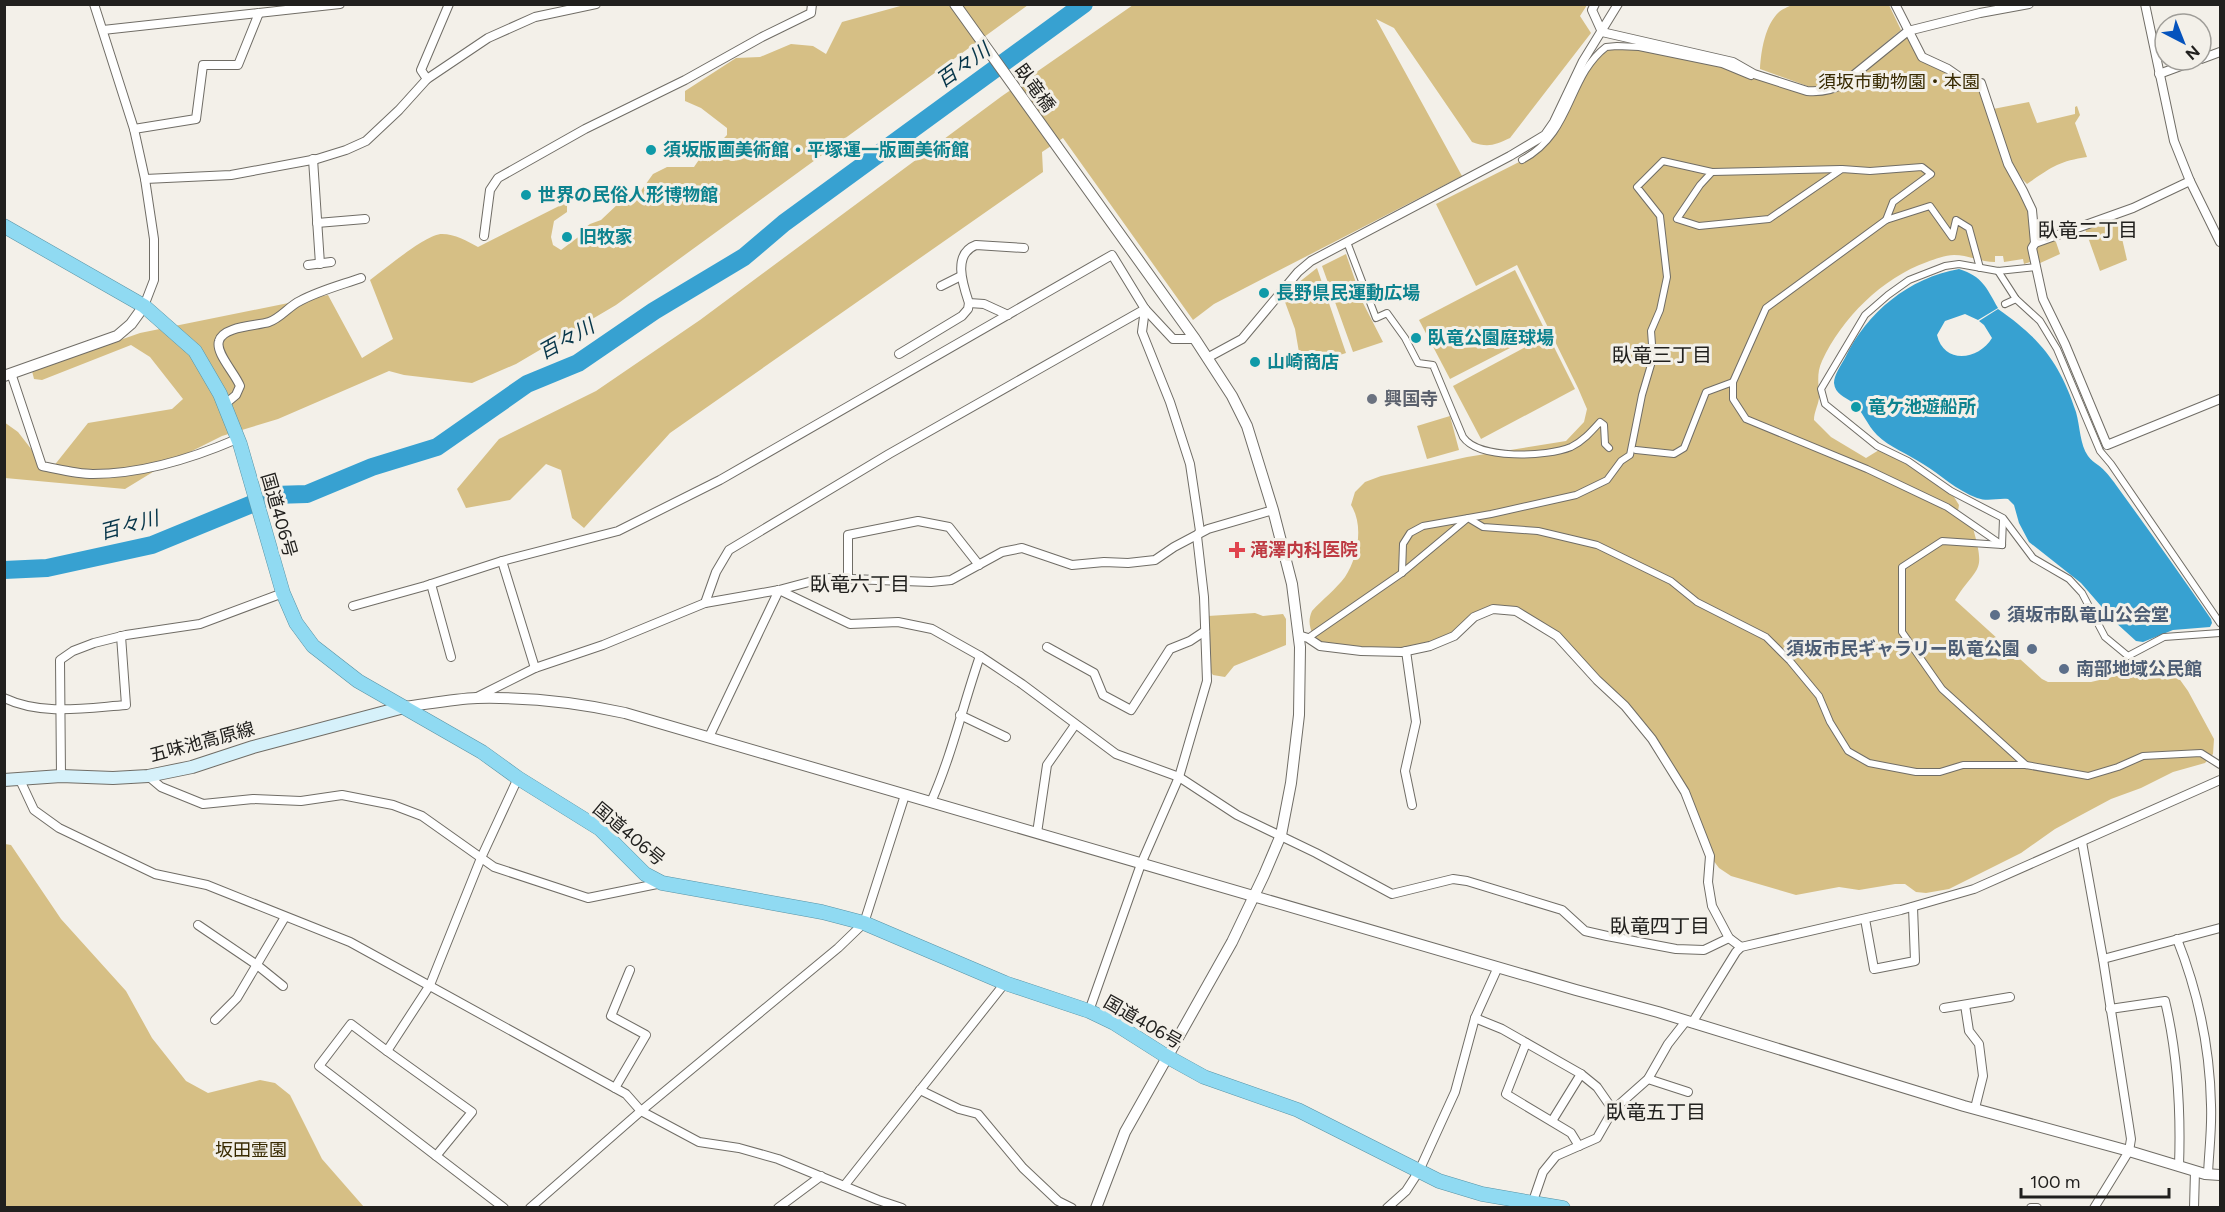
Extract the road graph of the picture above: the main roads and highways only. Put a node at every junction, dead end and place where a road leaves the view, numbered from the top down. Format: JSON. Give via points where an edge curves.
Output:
{"nodes":[{"id":1,"x":4,"y":226,"type":"edge"},
{"id":2,"x":404,"y":706,"type":"junction"},
{"id":3,"x":4,"y":780,"type":"edge"},
{"id":4,"x":1502,"y":1202,"type":"edge"},
{"id":5,"x":1563,"y":1208,"type":"edge"}],
"edges":[{"from":1,"to":2,"type":"highway","name":"国道406号","via":[[144,306],[195,351],[224,405],[238,442],[283,593],[296,623],[313,646],[358,681]]},
{"from":2,"to":3,"type":"main road","name":"五味池高原線","via":[[148,776]]},
{"from":2,"to":4,"type":"highway","name":"国道406号","via":[[600,829],[645,874],[662,883],[864,923],[1005,983],[1089,1011],[1204,1077],[1298,1110],[1419,1171]]},
{"from":4,"to":5,"type":"highway","name":"国道406号","via":[[1533,1201]]}]}
